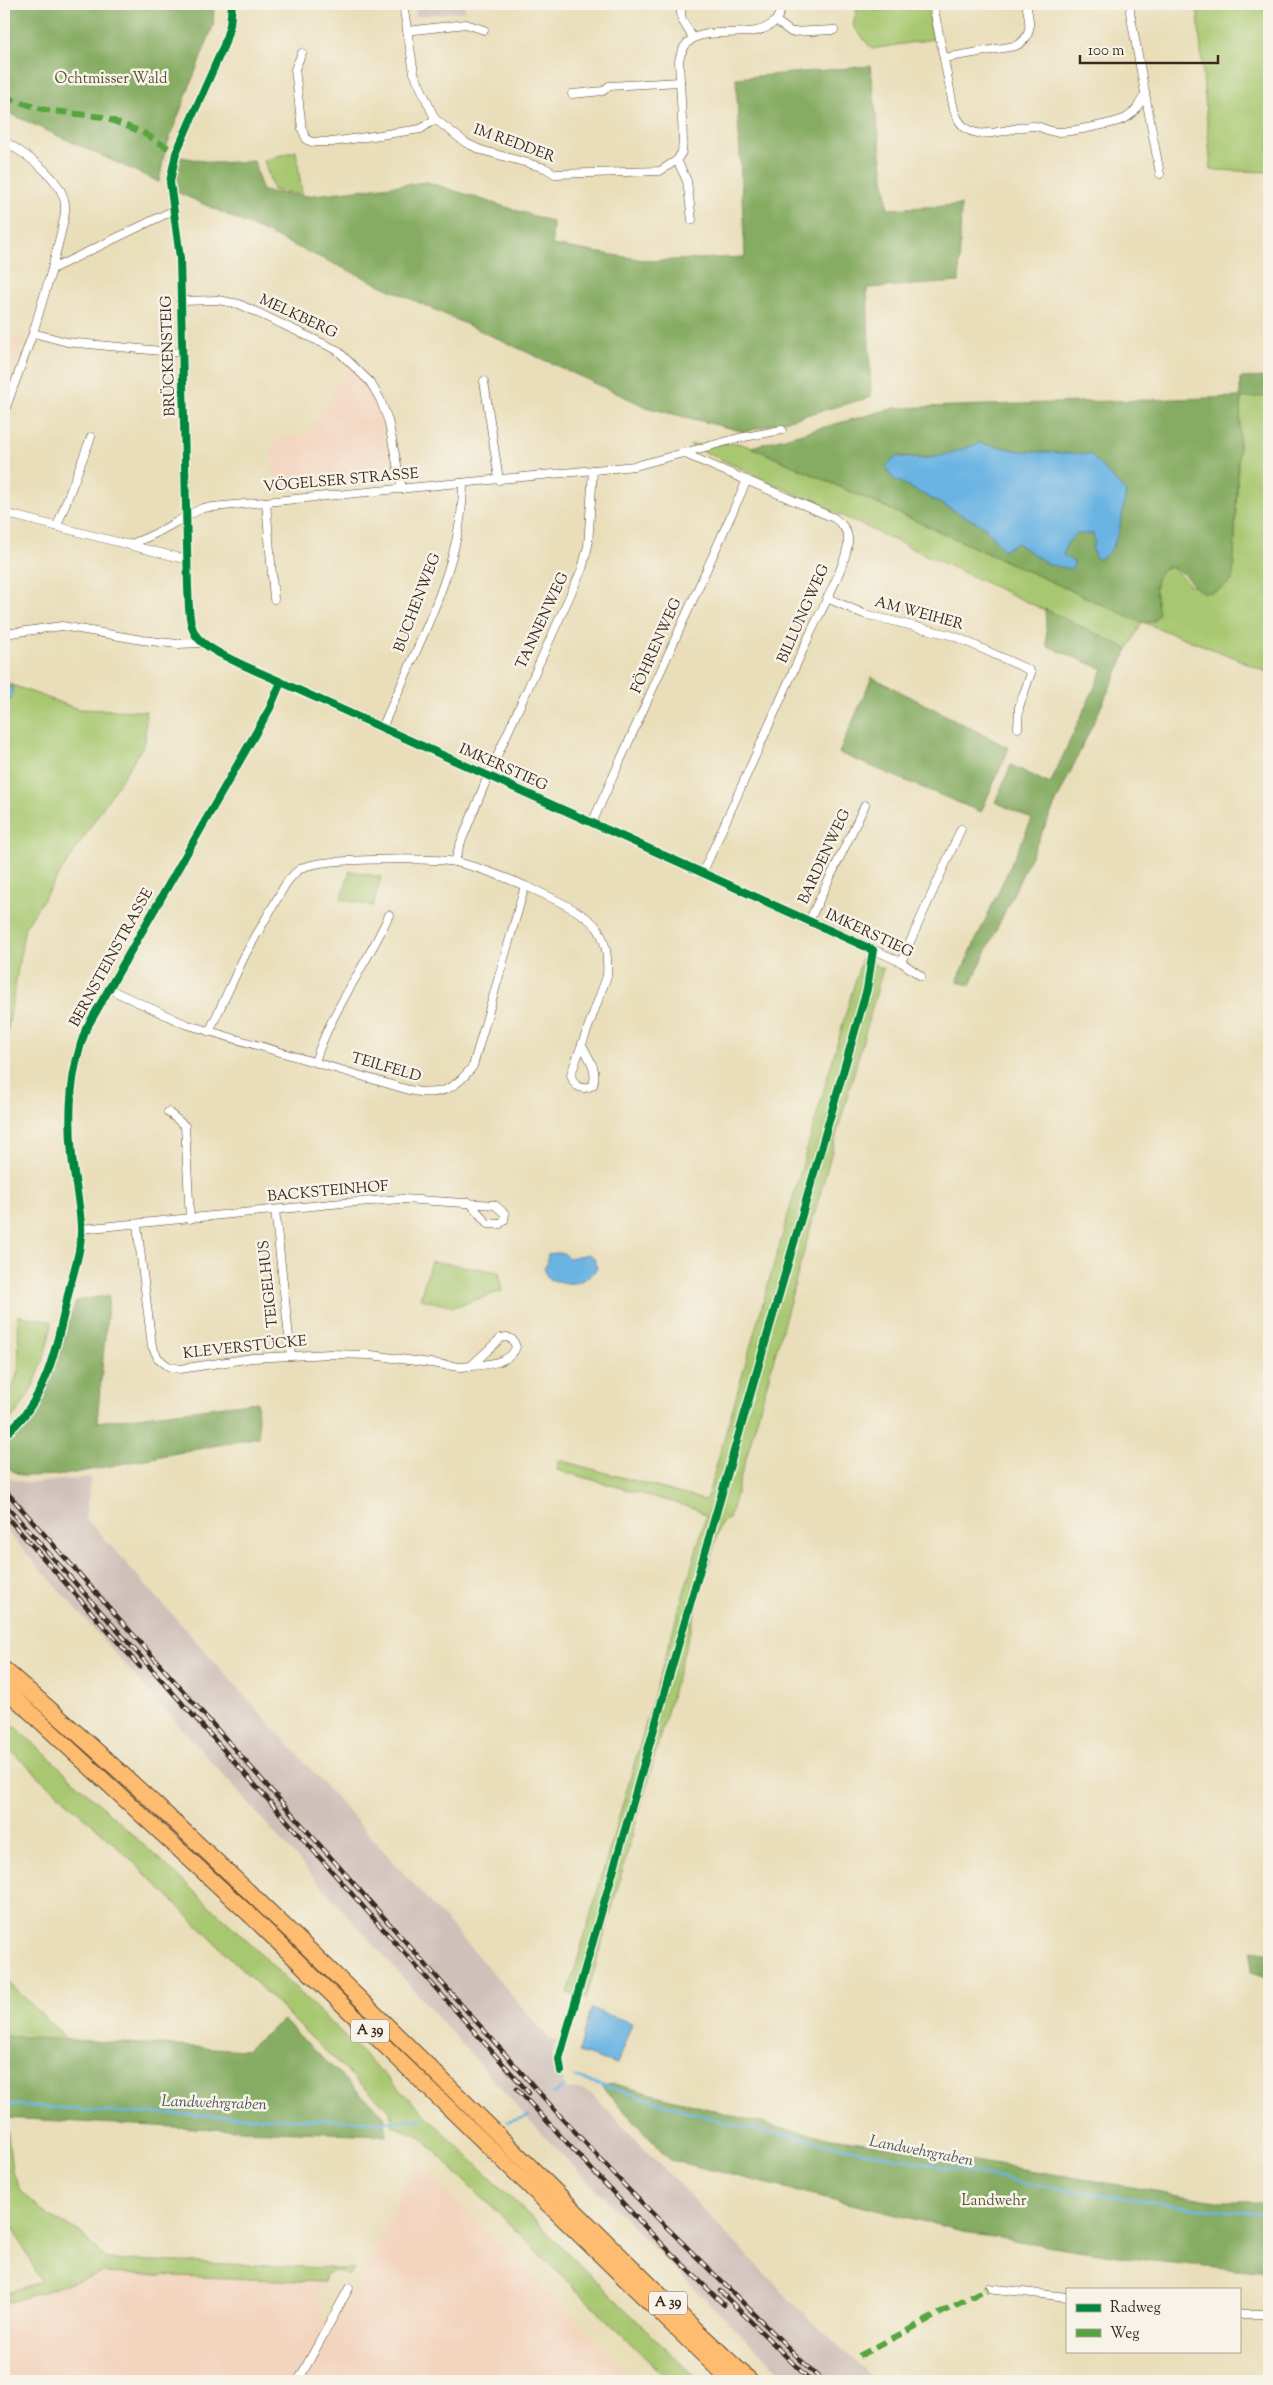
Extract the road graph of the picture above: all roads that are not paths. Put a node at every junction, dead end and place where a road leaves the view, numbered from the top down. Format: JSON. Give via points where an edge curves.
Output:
{"nodes":[{"id":1,"x":232,"y":4,"type":"edge"},
{"id":2,"x":403,"y":4,"type":"edge"},
{"id":3,"x":680,"y":4,"type":"edge"},
{"id":4,"x":783,"y":4,"type":"edge"},
{"id":5,"x":933,"y":4,"type":"edge"},
{"id":6,"x":1026,"y":4,"type":"edge"},
{"id":7,"x":1131,"y":4,"type":"edge"},
{"id":8,"x":776,"y":21,"type":"junction"},
{"id":9,"x":484,"y":30,"type":"dead end"},
{"id":10,"x":834,"y":30,"type":"dead end"},
{"id":11,"x":406,"y":31,"type":"junction"},
{"id":12,"x":693,"y":38,"type":"junction"},
{"id":13,"x":302,"y":53,"type":"dead end"},
{"id":14,"x":944,"y":58,"type":"junction"},
{"id":15,"x":680,"y":82,"type":"junction"},
{"id":16,"x":572,"y":94,"type":"dead end"},
{"id":17,"x":1145,"y":94,"type":"junction"},
{"id":18,"x":435,"y":119,"type":"junction"},
{"id":19,"x":4,"y":141,"type":"edge"},
{"id":20,"x":678,"y":160,"type":"junction"},
{"id":21,"x":1160,"y":174,"type":"dead end"},
{"id":22,"x":172,"y":211,"type":"junction"},
{"id":23,"x":692,"y":220,"type":"dead end"},
{"id":24,"x":52,"y":269,"type":"junction"},
{"id":25,"x":180,"y":301,"type":"junction"},
{"id":26,"x":33,"y":333,"type":"junction"},
{"id":27,"x":182,"y":353,"type":"junction"},
{"id":28,"x":484,"y":381,"type":"dead end"},
{"id":29,"x":4,"y":413,"type":"edge"},
{"id":30,"x":782,"y":430,"type":"dead end"},
{"id":31,"x":91,"y":436,"type":"dead end"},
{"id":32,"x":683,"y":454,"type":"junction"},
{"id":33,"x":593,"y":470,"type":"junction"},
{"id":34,"x":499,"y":480,"type":"junction"},
{"id":35,"x":747,"y":480,"type":"junction"},
{"id":36,"x":463,"y":483,"type":"junction"},
{"id":37,"x":402,"y":489,"type":"junction"},
{"id":38,"x":266,"y":502,"type":"junction"},
{"id":39,"x":4,"y":513,"type":"edge"},
{"id":40,"x":187,"y":515,"type":"junction"},
{"id":41,"x":57,"y":526,"type":"junction"},
{"id":42,"x":130,"y":544,"type":"junction"},
{"id":43,"x":188,"y":560,"type":"junction"},
{"id":44,"x":827,"y":598,"type":"junction"},
{"id":45,"x":274,"y":599,"type":"dead end"},
{"id":46,"x":4,"y":634,"type":"edge"},
{"id":47,"x":202,"y":643,"type":"junction"},
{"id":48,"x":281,"y":682,"type":"junction"},
{"id":49,"x":382,"y":728,"type":"junction"},
{"id":50,"x":1018,"y":728,"type":"dead end"},
{"id":51,"x":488,"y":776,"type":"junction"},
{"id":52,"x":865,"y":805,"type":"dead end"},
{"id":53,"x":592,"y":823,"type":"junction"},
{"id":54,"x":961,"y":829,"type":"dead end"},
{"id":55,"x":455,"y":862,"type":"junction"},
{"id":56,"x":702,"y":874,"type":"junction"},
{"id":57,"x":525,"y":886,"type":"junction"},
{"id":58,"x":389,"y":915,"type":"dead end"},
{"id":59,"x":809,"y":921,"type":"junction"},
{"id":60,"x":901,"y":962,"type":"junction"},
{"id":61,"x":921,"y":976,"type":"dead end"},
{"id":62,"x":109,"y":989,"type":"junction"},
{"id":63,"x":210,"y":1032,"type":"junction"},
{"id":64,"x":582,"y":1045,"type":"junction"},
{"id":65,"x":315,"y":1062,"type":"junction"},
{"id":66,"x":168,"y":1112,"type":"dead end"},
{"id":67,"x":469,"y":1202,"type":"dead end"},
{"id":68,"x":275,"y":1210,"type":"junction"},
{"id":69,"x":190,"y":1219,"type":"junction"},
{"id":70,"x":136,"y":1225,"type":"junction"},
{"id":71,"x":82,"y":1229,"type":"junction"},
{"id":72,"x":291,"y":1355,"type":"junction"},
{"id":73,"x":472,"y":1365,"type":"junction"},
{"id":74,"x":4,"y":1435,"type":"edge"},
{"id":75,"x":4,"y":1669,"type":"edge"},
{"id":76,"x":4,"y":1688,"type":"edge"},
{"id":77,"x":349,"y":2288,"type":"dead end"},
{"id":78,"x":988,"y":2288,"type":"dead end"},
{"id":79,"x":1066,"y":2297,"type":"edge"},
{"id":80,"x":1240,"y":2314,"type":"edge"},
{"id":81,"x":1269,"y":2314,"type":"edge"},
{"id":82,"x":298,"y":2381,"type":"edge"},
{"id":83,"x":730,"y":2381,"type":"edge"},
{"id":84,"x":751,"y":2381,"type":"edge"}],
"edges":[{"from":1,"to":22,"type":"street","name":"BRÜCKENSTEIG","via":[[224,46],[176,154],[170,182]]},
{"from":2,"to":11,"type":"street","name":"IM REDDER"},
{"from":3,"to":12,"type":"street","via":[[682,20]]},
{"from":4,"to":8,"type":"street"},
{"from":5,"to":14,"type":"street"},
{"from":6,"to":14,"type":"street","via":[[1030,25],[1023,43]]},
{"from":7,"to":17,"type":"street"},
{"from":8,"to":10,"type":"street","via":[[792,32]]},
{"from":8,"to":12,"type":"street","via":[[764,29]]},
{"from":9,"to":11,"type":"street","via":[[466,24]]},
{"from":11,"to":18,"type":"street","name":"IM REDDER","via":[[414,73]]},
{"from":12,"to":15,"type":"street","via":[[681,51]]},
{"from":13,"to":18,"type":"street","via":[[295,70],[302,129],[307,140],[332,142],[421,130]]},
{"from":14,"to":17,"type":"street","via":[[957,118],[978,134],[1034,126],[1057,132],[1116,121],[1137,108]]},
{"from":15,"to":16,"type":"street","via":[[609,86],[603,91]]},
{"from":15,"to":20,"type":"street","via":[[683,139]]},
{"from":17,"to":21,"type":"street"},
{"from":18,"to":20,"type":"street","name":"IM REDDER","via":[[466,143],[481,150],[545,168],[555,174],[660,170]]},
{"from":19,"to":24,"type":"street","via":[[53,178],[65,198]]},
{"from":20,"to":23,"type":"street","via":[[687,181]]},
{"from":22,"to":24,"type":"street"},
{"from":22,"to":25,"type":"street","name":"BRÜCKENSTEIG","via":[[180,258]]},
{"from":24,"to":26,"type":"street"},
{"from":25,"to":27,"type":"street","name":"BRÜCKENSTEIG"},
{"from":25,"to":37,"type":"street","name":"MELKBERG","via":[[218,300],[239,304],[337,350],[370,382],[380,399],[388,420]]},
{"from":26,"to":27,"type":"street","via":[[67,342]]},
{"from":26,"to":29,"type":"street"},
{"from":27,"to":40,"type":"street","name":"BRÜCKENSTEIG"},
{"from":28,"to":34,"type":"street"},
{"from":30,"to":32,"type":"street","name":"VÖGELSER STRASSE"},
{"from":31,"to":41,"type":"street"},
{"from":32,"to":33,"type":"street","name":"VÖGELSER STRASSE","via":[[644,465]]},
{"from":32,"to":35,"type":"street","name":"BILLUNGWEG"},
{"from":33,"to":34,"type":"street","name":"VÖGELSER STRASSE"},
{"from":33,"to":51,"type":"street","name":"TANNENWEG","via":[[588,546],[582,568]]},
{"from":34,"to":36,"type":"street","name":"VÖGELSER STRASSE"},
{"from":35,"to":44,"type":"street","name":"BILLUNGWEG","via":[[842,524],[847,532],[847,551]]},
{"from":35,"to":53,"type":"street","name":"FÖHRENWEG"},
{"from":36,"to":37,"type":"street","name":"VÖGELSER STRASSE"},
{"from":36,"to":49,"type":"street","name":"BUCHENWEG","via":[[458,536],[442,588]]},
{"from":37,"to":38,"type":"street","name":"VÖGELSER STRASSE"},
{"from":38,"to":40,"type":"street","name":"VÖGELSER STRASSE","via":[[203,508]]},
{"from":38,"to":45,"type":"street"},
{"from":39,"to":41,"type":"street"},
{"from":40,"to":42,"type":"street","name":"VÖGELSER STRASSE","via":[[151,538]]},
{"from":40,"to":43,"type":"street","name":"BRÜCKENSTEIG"},
{"from":41,"to":42,"type":"street"},
{"from":42,"to":43,"type":"street"},
{"from":43,"to":47,"type":"street","via":[[191,622]]},
{"from":44,"to":50,"type":"street","name":"AM WEIHER","via":[[864,614],[954,636],[1028,670],[1031,680],[1019,707]]},
{"from":44,"to":56,"type":"street","name":"BILLUNGWEG"},
{"from":46,"to":47,"type":"street","via":[[62,626],[142,640]]},
{"from":47,"to":48,"type":"street","name":"IMKERSTIEG"},
{"from":48,"to":49,"type":"street","name":"IMKERSTIEG"},
{"from":48,"to":62,"type":"street","name":"BERNSTEINSTRASSE","via":[[270,708]]},
{"from":49,"to":51,"type":"street","name":"IMKERSTIEG"},
{"from":51,"to":53,"type":"street","name":"IMKERSTIEG"},
{"from":51,"to":55,"type":"street","name":"TANNENWEG"},
{"from":52,"to":59,"type":"street","name":"BARDENWEG"},
{"from":53,"to":56,"type":"street","name":"IMKERSTIEG"},
{"from":54,"to":60,"type":"street"},
{"from":55,"to":57,"type":"street"},
{"from":55,"to":63,"type":"street","via":[[342,861],[302,867],[285,885],[245,955]]},
{"from":56,"to":59,"type":"street","name":"IMKERSTIEG"},
{"from":57,"to":64,"type":"street","via":[[585,917],[597,928],[605,944],[607,976]]},
{"from":57,"to":65,"type":"street","name":"TEILFELD","via":[[473,1066],[454,1086],[425,1094]]},
{"from":58,"to":65,"type":"street","via":[[376,945],[328,1027]]},
{"from":59,"to":60,"type":"street","name":"IMKERSTIEG"},
{"from":60,"to":61,"type":"street","name":"IMKERSTIEG"},
{"from":62,"to":63,"type":"street","name":"TEILFELD","via":[[163,1015]]},
{"from":62,"to":71,"type":"street","name":"BERNSTEINSTRASSE","via":[[86,1029],[73,1069],[70,1125]]},
{"from":63,"to":65,"type":"street","name":"TEILFELD"},
{"from":64,"to":64,"type":"street","via":[[571,1074],[578,1088],[587,1088],[593,1085],[595,1078]]},
{"from":66,"to":69,"type":"street","via":[[185,1126]]},
{"from":67,"to":68,"type":"street","name":"BACKSTEINHOF","via":[[403,1199]]},
{"from":68,"to":69,"type":"street","name":"BACKSTEINHOF"},
{"from":68,"to":72,"type":"street","name":"TEIGELHUS"},
{"from":69,"to":70,"type":"street","name":"BACKSTEINHOF"},
{"from":70,"to":71,"type":"street","name":"BACKSTEINHOF"},
{"from":70,"to":72,"type":"street","name":"KLEVERSTÜCKE","via":[[152,1346],[158,1358],[168,1366],[180,1369]]},
{"from":71,"to":74,"type":"street","name":"BERNSTEINSTRASSE","via":[[47,1375],[31,1406]]},
{"from":72,"to":73,"type":"street","name":"KLEVERSTÜCKE","via":[[371,1355],[444,1365]]},
{"from":73,"to":73,"type":"street","name":"KLEVERSTÜCKE","via":[[508,1358],[516,1347],[513,1340],[501,1338]]},
{"from":75,"to":84,"type":"highway","number":"A 39","via":[[263,1906]]},
{"from":76,"to":83,"type":"highway","number":"A 39","via":[[252,1917]]},
{"from":77,"to":82,"type":"street"},
{"from":78,"to":79,"type":"street"},
{"from":80,"to":81,"type":"street"}]}
